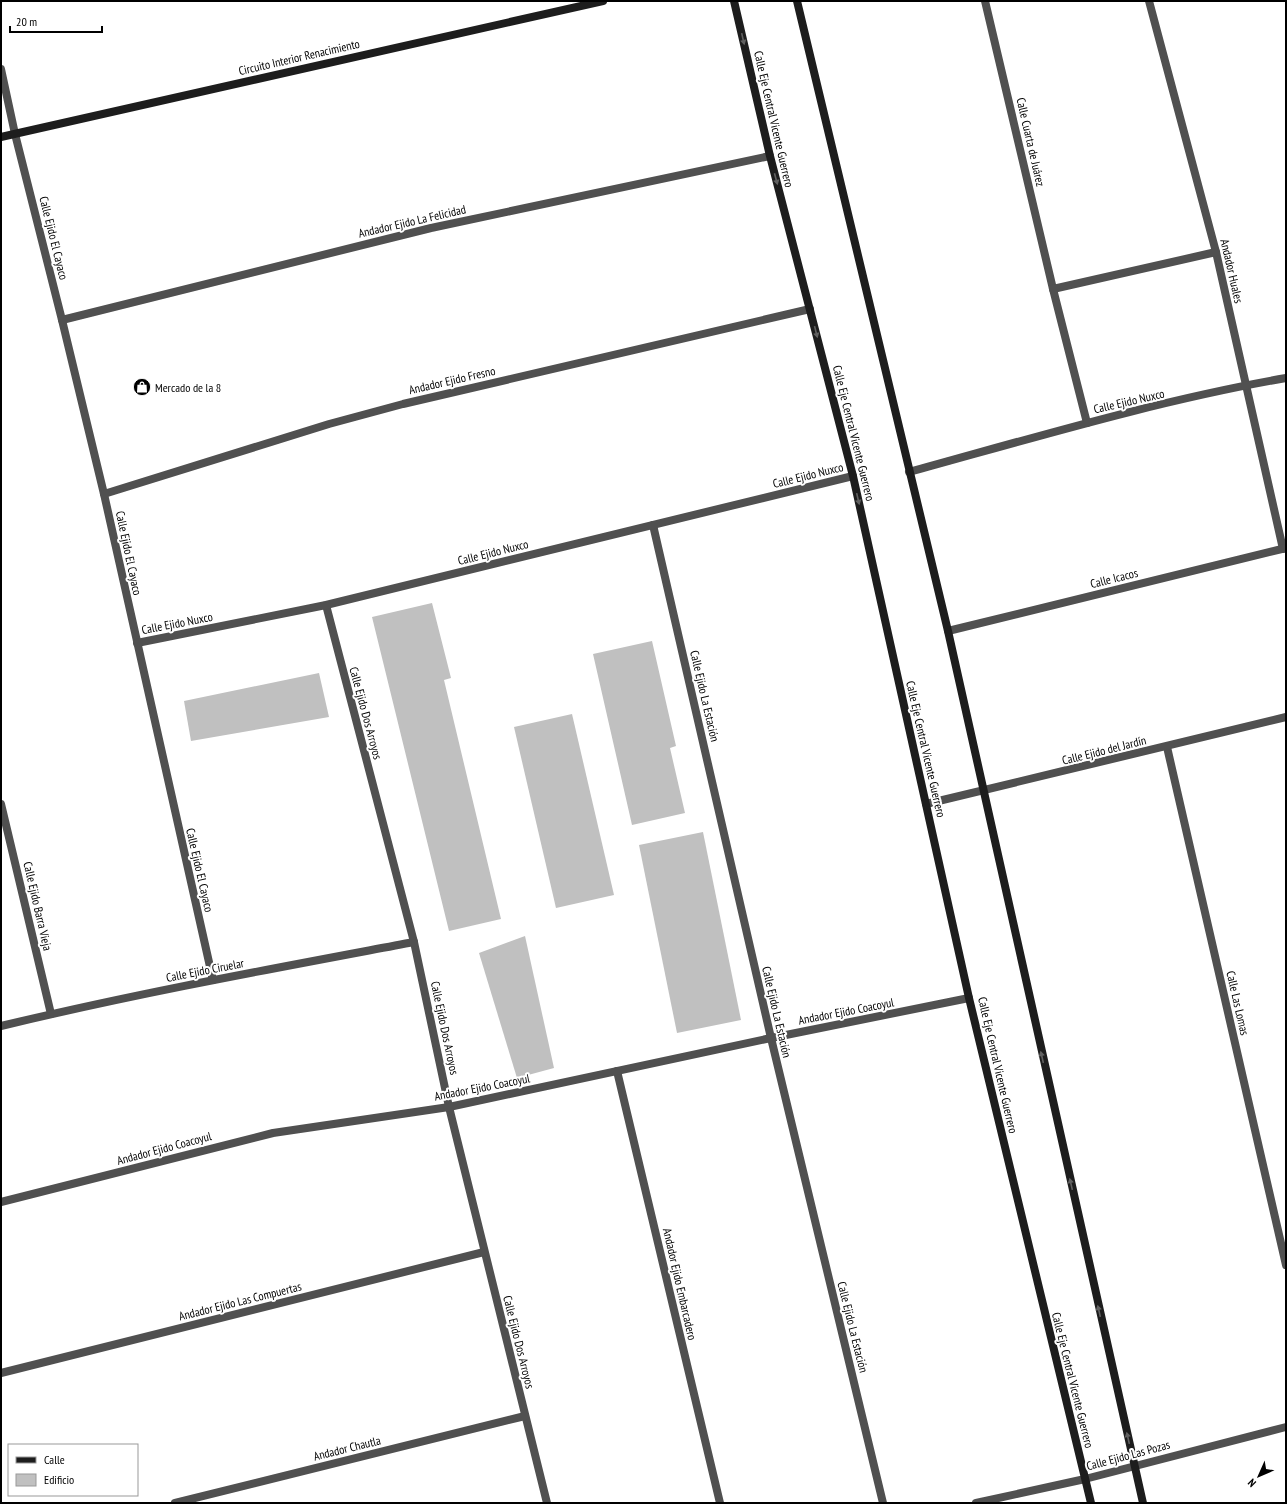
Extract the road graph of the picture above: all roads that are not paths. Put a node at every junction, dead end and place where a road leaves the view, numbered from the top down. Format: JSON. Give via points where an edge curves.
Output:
{"nodes":[{"id":1,"x":603,"y":1,"type":"edge"},
{"id":2,"x":734,"y":1,"type":"edge"},
{"id":3,"x":796,"y":1,"type":"edge"},
{"id":4,"x":985,"y":1,"type":"edge"},
{"id":5,"x":1149,"y":1,"type":"edge"},
{"id":6,"x":1,"y":69,"type":"edge"},
{"id":7,"x":15,"y":134,"type":"junction"},
{"id":8,"x":1,"y":137,"type":"edge"},
{"id":9,"x":770,"y":156,"type":"junction"},
{"id":10,"x":1216,"y":252,"type":"junction"},
{"id":11,"x":1053,"y":289,"type":"junction"},
{"id":12,"x":810,"y":309,"type":"junction"},
{"id":13,"x":62,"y":320,"type":"junction"},
{"id":14,"x":1286,"y":378,"type":"edge"},
{"id":15,"x":1246,"y":385,"type":"junction"},
{"id":16,"x":1086,"y":423,"type":"junction"},
{"id":17,"x":909,"y":472,"type":"junction"},
{"id":18,"x":853,"y":476,"type":"junction"},
{"id":19,"x":104,"y":494,"type":"junction"},
{"id":20,"x":653,"y":525,"type":"junction"},
{"id":21,"x":1284,"y":548,"type":"edge"},
{"id":22,"x":326,"y":605,"type":"junction"},
{"id":23,"x":948,"y":631,"type":"junction"},
{"id":24,"x":137,"y":643,"type":"junction"},
{"id":25,"x":1286,"y":718,"type":"edge"},
{"id":26,"x":1167,"y":747,"type":"junction"},
{"id":27,"x":983,"y":792,"type":"junction"},
{"id":28,"x":1,"y":804,"type":"edge"},
{"id":29,"x":926,"y":804,"type":"junction"},
{"id":30,"x":414,"y":942,"type":"junction"},
{"id":31,"x":213,"y":980,"type":"junction"},
{"id":32,"x":969,"y":998,"type":"junction"},
{"id":33,"x":51,"y":1014,"type":"junction"},
{"id":34,"x":1,"y":1026,"type":"edge"},
{"id":35,"x":771,"y":1038,"type":"junction"},
{"id":36,"x":618,"y":1071,"type":"junction"},
{"id":37,"x":450,"y":1106,"type":"junction"},
{"id":38,"x":1,"y":1202,"type":"edge"},
{"id":39,"x":484,"y":1252,"type":"junction"},
{"id":40,"x":1286,"y":1265,"type":"edge"},
{"id":41,"x":1,"y":1373,"type":"edge"},
{"id":42,"x":526,"y":1416,"type":"junction"},
{"id":43,"x":1286,"y":1427,"type":"edge"},
{"id":44,"x":1134,"y":1465,"type":"junction"},
{"id":45,"x":1085,"y":1478,"type":"junction"},
{"id":46,"x":175,"y":1503,"type":"edge"},
{"id":47,"x":546,"y":1503,"type":"edge"},
{"id":48,"x":720,"y":1503,"type":"edge"},
{"id":49,"x":883,"y":1503,"type":"edge"},
{"id":50,"x":976,"y":1503,"type":"edge"},
{"id":51,"x":1091,"y":1503,"type":"edge"},
{"id":52,"x":1143,"y":1503,"type":"edge"}],
"edges":[{"from":1,"to":7,"type":"main road","name":"Circuito Interior Renacimiento"},
{"from":2,"to":9,"type":"main road","name":"Calle Eje Central Vicente Guerrero","one_way":true},
{"from":3,"to":17,"type":"main road"},
{"from":4,"to":11,"type":"street","name":"Calle Cuarta de Juárez"},
{"from":5,"to":10,"type":"street","name":"Andador Huales"},
{"from":6,"to":7,"type":"street","name":"Calle Ejido El Cayaco"},
{"from":7,"to":8,"type":"main road","name":"Circuito Interior Renacimiento"},
{"from":7,"to":13,"type":"street","name":"Calle Ejido El Cayaco"},
{"from":9,"to":12,"type":"main road","name":"Calle Eje Central Vicente Guerrero","one_way":true},
{"from":9,"to":13,"type":"street","name":"Andador Ejido La Felicidad","via":[[431,228]]},
{"from":10,"to":11,"type":"street"},
{"from":10,"to":15,"type":"street","name":"Andador Huales"},
{"from":11,"to":16,"type":"street","name":"Calle Cuarta de Juárez"},
{"from":12,"to":18,"type":"main road","name":"Calle Eje Central Vicente Guerrero","one_way":true},
{"from":12,"to":19,"type":"street","name":"Andador Ejido Fresno","via":[[403,404],[329,424]]},
{"from":13,"to":19,"type":"street","name":"Calle Ejido El Cayaco"},
{"from":14,"to":15,"type":"street","name":"Calle Ejido Nuxco"},
{"from":15,"to":16,"type":"street","name":"Calle Ejido Nuxco"},
{"from":15,"to":21,"type":"street","name":"Andador Huales"},
{"from":16,"to":17,"type":"street","name":"Calle Ejido Nuxco"},
{"from":17,"to":23,"type":"main road"},
{"from":18,"to":20,"type":"street","name":"Calle Ejido Nuxco"},
{"from":18,"to":29,"type":"main road","name":"Calle Eje Central Vicente Guerrero","one_way":true},
{"from":19,"to":24,"type":"street","name":"Calle Ejido El Cayaco"},
{"from":20,"to":22,"type":"street","name":"Calle Ejido Nuxco"},
{"from":20,"to":35,"type":"street","name":"Calle Ejido La Estación"},
{"from":21,"to":23,"type":"street","name":"Calle Icacos"},
{"from":22,"to":24,"type":"street","name":"Calle Ejido Nuxco"},
{"from":22,"to":30,"type":"street","name":"Calle Ejido Dos Arroyos"},
{"from":23,"to":27,"type":"main road"},
{"from":24,"to":31,"type":"street","name":"Calle Ejido El Cayaco"},
{"from":25,"to":26,"type":"street","name":"Calle Ejido del Jardín"},
{"from":26,"to":27,"type":"street","name":"Calle Ejido del Jardín"},
{"from":26,"to":40,"type":"street","name":"Calle Las Lomas"},
{"from":27,"to":29,"type":"street","name":"Calle Ejido del Jardín"},
{"from":44,"to":27,"type":"main road","one_way":true},
{"from":28,"to":33,"type":"street","name":"Calle Ejido Barra Vieja"},
{"from":29,"to":32,"type":"main road","name":"Calle Eje Central Vicente Guerrero"},
{"from":30,"to":31,"type":"street","name":"Calle Ejido Ciruelar"},
{"from":30,"to":37,"type":"street","name":"Calle Ejido Dos Arroyos"},
{"from":31,"to":33,"type":"street","name":"Calle Ejido Ciruelar"},
{"from":32,"to":35,"type":"street","name":"Andador Ejido Coacoyul"},
{"from":32,"to":45,"type":"main road","name":"Calle Eje Central Vicente Guerrero"},
{"from":33,"to":34,"type":"street","name":"Calle Ejido Ciruelar"},
{"from":35,"to":36,"type":"street","name":"Andador Ejido Coacoyul"},
{"from":35,"to":49,"type":"street","name":"Calle Ejido La Estación"},
{"from":36,"to":37,"type":"street","name":"Andador Ejido Coacoyul"},
{"from":36,"to":48,"type":"street","name":"Andador Ejido Embarcadero"},
{"from":37,"to":38,"type":"street","name":"Andador Ejido Coacoyul","via":[[273,1133]]},
{"from":37,"to":39,"type":"street","name":"Calle Ejido Dos Arroyos"},
{"from":39,"to":41,"type":"street","name":"Andador Ejido Las Compuertas"},
{"from":39,"to":42,"type":"street","name":"Calle Ejido Dos Arroyos"},
{"from":42,"to":46,"type":"street","name":"Andador Chautla"},
{"from":42,"to":47,"type":"street","name":"Calle Ejido Dos Arroyos"},
{"from":43,"to":44,"type":"street","name":"Calle Ejido Las Pozas"},
{"from":44,"to":45,"type":"street","name":"Calle Ejido Las Pozas"},
{"from":44,"to":52,"type":"main road"},
{"from":45,"to":50,"type":"street","name":"Calle Ejido Las Pozas"},
{"from":45,"to":51,"type":"main road","name":"Calle Eje Central Vicente Guerrero"}]}
